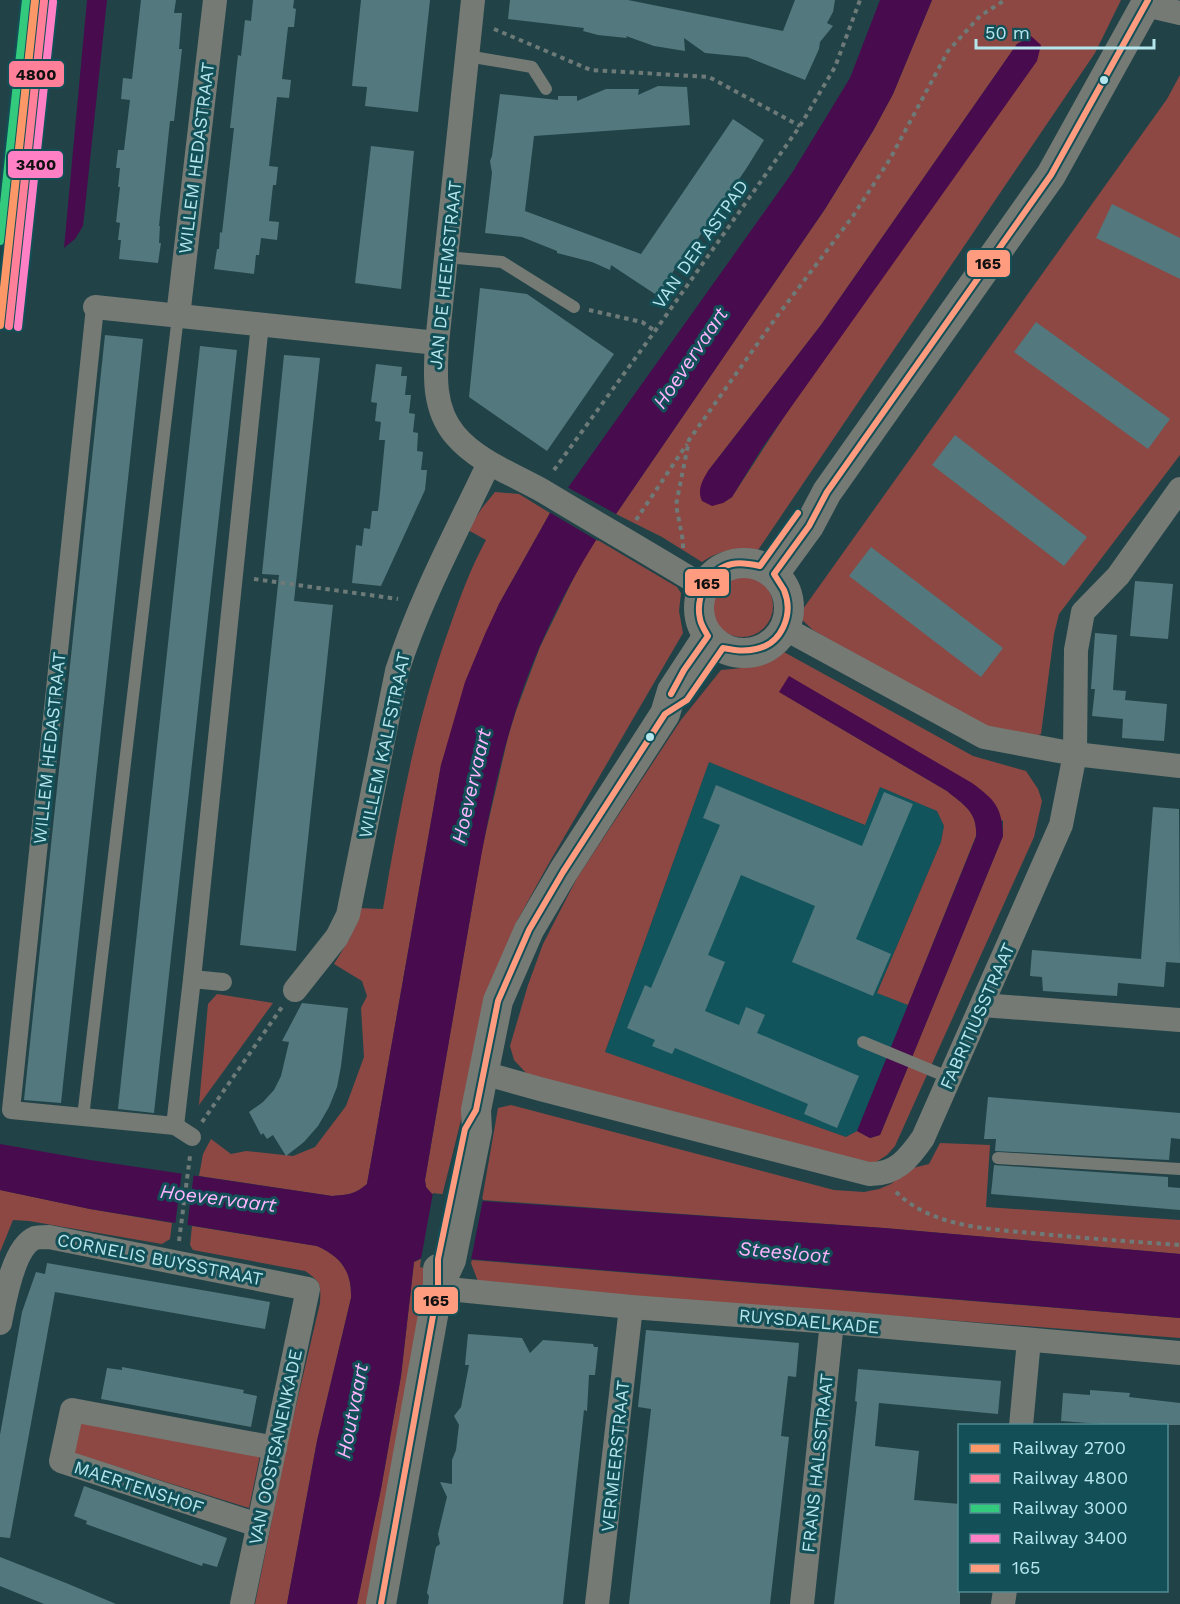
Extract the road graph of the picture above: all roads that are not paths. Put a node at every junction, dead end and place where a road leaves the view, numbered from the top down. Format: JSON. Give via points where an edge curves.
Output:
{"nodes":[{"id":1,"x":215,"y":0,"type":"edge"},
{"id":2,"x":1147,"y":2,"type":"edge"},
{"id":3,"x":472,"y":10,"type":"edge"},
{"id":4,"x":1180,"y":13,"type":"edge"},
{"id":5,"x":467,"y":56,"type":"junction"},
{"id":6,"x":546,"y":89,"type":"dead end"},
{"id":7,"x":446,"y":257,"type":"junction"},
{"id":8,"x":574,"y":306,"type":"road end"},
{"id":9,"x":94,"y":307,"type":"joint"},
{"id":10,"x":178,"y":316,"type":"junction"},
{"id":11,"x":260,"y":324,"type":"junction"},
{"id":12,"x":437,"y":343,"type":"junction"},
{"id":13,"x":489,"y":463,"type":"junction"},
{"id":14,"x":1180,"y":489,"type":"edge"},
{"id":15,"x":767,"y":570,"type":"junction"},
{"id":16,"x":692,"y":580,"type":"junction"},
{"id":17,"x":784,"y":628,"type":"junction"},
{"id":18,"x":716,"y":642,"type":"junction"},
{"id":19,"x":1075,"y":754,"type":"junction"},
{"id":20,"x":1180,"y":766,"type":"edge"},
{"id":21,"x":192,"y":979,"type":"junction"},
{"id":22,"x":223,"y":982,"type":"dead end"},
{"id":23,"x":295,"y":990,"type":"road end"},
{"id":24,"x":982,"y":1005,"type":"junction"},
{"id":25,"x":1180,"y":1020,"type":"edge"},
{"id":26,"x":863,"y":1042,"type":"dead end"},
{"id":27,"x":483,"y":1073,"type":"junction"},
{"id":28,"x":950,"y":1078,"type":"junction"},
{"id":29,"x":83,"y":1117,"type":"junction"},
{"id":30,"x":175,"y":1126,"type":"junction"},
{"id":31,"x":192,"y":1137,"type":"road end"},
{"id":32,"x":998,"y":1158,"type":"dead end"},
{"id":33,"x":1180,"y":1169,"type":"edge"},
{"id":34,"x":442,"y":1269,"type":"junction"},
{"id":35,"x":308,"y":1289,"type":"joint"},
{"id":36,"x":631,"y":1307,"type":"junction"},
{"id":37,"x":832,"y":1322,"type":"junction"},
{"id":38,"x":0,"y":1323,"type":"edge"},
{"id":39,"x":1029,"y":1340,"type":"junction"},
{"id":40,"x":1180,"y":1353,"type":"edge"},
{"id":41,"x":1021,"y":1424,"type":"edge"},
{"id":42,"x":275,"y":1448,"type":"junction"},
{"id":43,"x":258,"y":1525,"type":"junction"},
{"id":44,"x":242,"y":1604,"type":"edge"},
{"id":45,"x":381,"y":1604,"type":"edge"},
{"id":46,"x":597,"y":1604,"type":"edge"},
{"id":47,"x":802,"y":1604,"type":"edge"}],
"edges":[{"from":1,"to":10,"type":"street","name":"WILLEM HEDASTRAAT"},
{"from":2,"to":4,"type":"street"},
{"from":2,"to":15,"type":"street","via":[[1051,175],[827,492],[809,526]]},
{"from":3,"to":5,"type":"street","name":"JAN DE HEEMSTRAAT"},
{"from":5,"to":6,"type":"lane","via":[[532,67]]},
{"from":5,"to":7,"type":"street","name":"JAN DE HEEMSTRAAT"},
{"from":7,"to":8,"type":"lane","via":[[502,262]]},
{"from":7,"to":12,"type":"street","name":"JAN DE HEEMSTRAAT"},
{"from":9,"to":10,"type":"street","name":"WILLEM HEDASTRAAT"},
{"from":9,"to":29,"type":"street","name":"WILLEM HEDASTRAAT","via":[[11,1110]]},
{"from":10,"to":11,"type":"street","name":"WILLEM HEDASTRAAT"},
{"from":10,"to":29,"type":"lane"},
{"from":11,"to":12,"type":"street","name":"WILLEM HEDASTRAAT"},
{"from":11,"to":21,"type":"street"},
{"from":12,"to":13,"type":"street","name":"JAN DE HEEMSTRAAT","via":[[435,380],[439,404],[454,435]]},
{"from":13,"to":16,"type":"street","name":"JAN DE HEEMSTRAAT"},
{"from":13,"to":23,"type":"street","name":"WILLEM KALFSTRAAT","via":[[408,636],[397,671],[348,915],[337,937]]},
{"from":14,"to":19,"type":"street","name":"FABRITIUSSTRAAT","via":[[1118,576],[1083,612],[1076,650]]},
{"from":15,"to":16,"type":"street","via":[[744,562]]},
{"from":15,"to":17,"type":"street","via":[[784,586],[788,615]]},
{"from":16,"to":18,"type":"street","via":[[700,620]]},
{"from":17,"to":18,"type":"street","via":[[764,648],[751,652],[737,652]]},
{"from":17,"to":19,"type":"street","via":[[984,736]]},
{"from":18,"to":27,"type":"street","via":[[687,700],[665,714],[529,930],[498,1001]]},
{"from":19,"to":20,"type":"street"},
{"from":19,"to":24,"type":"street","name":"FABRITIUSSTRAAT","via":[[1061,825]]},
{"from":21,"to":22,"type":"street"},
{"from":21,"to":30,"type":"street"},
{"from":24,"to":25,"type":"street"},
{"from":24,"to":28,"type":"street","name":"FABRITIUSSTRAAT"},
{"from":26,"to":28,"type":"lane"},
{"from":27,"to":28,"type":"street","name":"FABRITIUSSTRAAT","via":[[878,1175],[892,1171],[910,1157],[923,1138]]},
{"from":27,"to":34,"type":"street","via":[[476,1110],[477,1131],[457,1196]]},
{"from":29,"to":30,"type":"street","name":"WILLEM HEDASTRAAT"},
{"from":30,"to":31,"type":"street","name":"WILLEM HEDASTRAAT"},
{"from":32,"to":33,"type":"lane"},
{"from":34,"to":36,"type":"street","name":"RUYSDAELKADE"},
{"from":34,"to":45,"type":"street"},
{"from":35,"to":38,"type":"street","name":"CORNELIS BUYSSTRAAT","via":[[49,1237],[34,1239],[24,1247],[7,1284]]},
{"from":35,"to":42,"type":"street","name":"VAN OOSTSANENKADE"},
{"from":36,"to":37,"type":"street","name":"RUYSDAELKADE"},
{"from":36,"to":46,"type":"street","name":"VERMEERSTRAAT"},
{"from":37,"to":39,"type":"street","name":"RUYSDAELKADE"},
{"from":37,"to":47,"type":"street","name":"FRANS HALSSTRAAT"},
{"from":39,"to":40,"type":"street","name":"RUYSDAELKADE"},
{"from":39,"to":41,"type":"street"},
{"from":42,"to":43,"type":"street","name":"VAN OOSTSANENKADE"},
{"from":42,"to":43,"type":"street","name":"MAERTENSHOF","via":[[72,1410],[61,1461]]},
{"from":43,"to":44,"type":"street","name":"VAN OOSTSANENKADE"}]}
